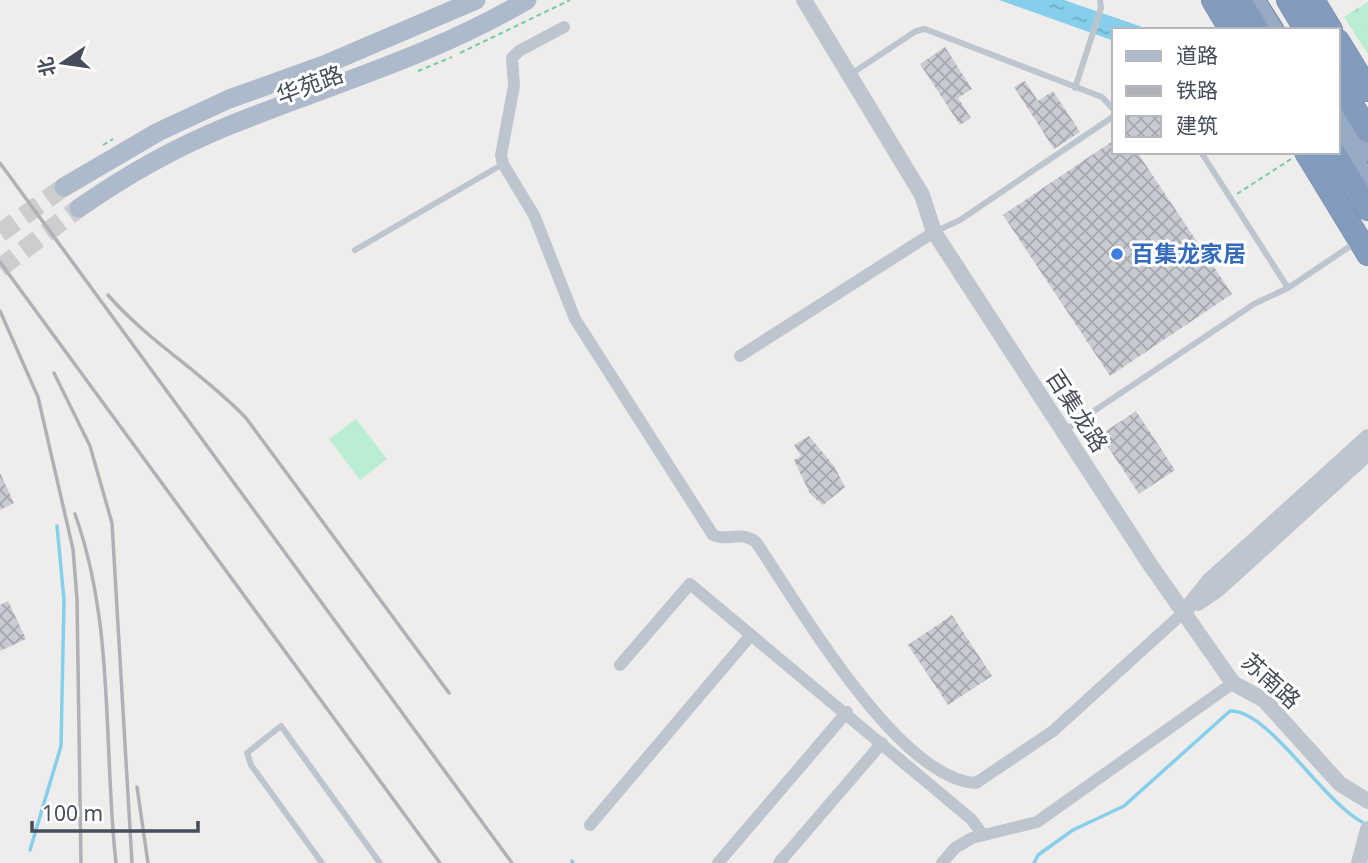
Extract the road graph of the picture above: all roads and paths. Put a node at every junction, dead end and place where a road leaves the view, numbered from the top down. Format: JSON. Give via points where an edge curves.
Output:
{"nodes":[{"id":1,"x":476,"y":0,"type":"edge"},
{"id":2,"x":527,"y":0,"type":"edge"},
{"id":3,"x":570,"y":0,"type":"edge"},
{"id":4,"x":804,"y":0,"type":"edge"},
{"id":5,"x":1213,"y":0,"type":"edge"},
{"id":6,"x":1239,"y":0,"type":"edge"},
{"id":7,"x":1254,"y":0,"type":"edge"},
{"id":8,"x":1276,"y":0,"type":"edge"},
{"id":9,"x":1287,"y":0,"type":"edge"},
{"id":10,"x":1313,"y":0,"type":"edge"},
{"id":11,"x":1101,"y":4,"type":"edge"},
{"id":12,"x":564,"y":27,"type":"dead end"},
{"id":13,"x":1230,"y":28,"type":"edge"},
{"id":14,"x":1256,"y":28,"type":"edge"},
{"id":15,"x":1272,"y":28,"type":"edge"},
{"id":16,"x":1293,"y":28,"type":"edge"},
{"id":17,"x":1305,"y":28,"type":"edge"},
{"id":18,"x":1330,"y":28,"type":"edge"},
{"id":19,"x":1340,"y":45,"type":"edge"},
{"id":20,"x":411,"y":74,"type":"dead end"},
{"id":21,"x":1353,"y":74,"type":"edge"},
{"id":22,"x":850,"y":75,"type":"junction"},
{"id":23,"x":1075,"y":88,"type":"junction"},
{"id":24,"x":1368,"y":90,"type":"edge"},
{"id":25,"x":1340,"y":105,"type":"edge"},
{"id":26,"x":1112,"y":108,"type":"edge"},
{"id":27,"x":1112,"y":117,"type":"edge"},
{"id":28,"x":1368,"y":131,"type":"edge"},
{"id":29,"x":1340,"y":139,"type":"edge"},
{"id":30,"x":1368,"y":151,"type":"edge"},
{"id":31,"x":1202,"y":154,"type":"edge"},
{"id":32,"x":1334,"y":154,"type":"edge"},
{"id":33,"x":1298,"y":156,"type":"edge"},
{"id":34,"x":503,"y":164,"type":"junction"},
{"id":35,"x":1368,"y":184,"type":"edge"},
{"id":36,"x":64,"y":187,"type":"tunnel mouth"},
{"id":37,"x":1230,"y":198,"type":"junction"},
{"id":38,"x":79,"y":208,"type":"tunnel mouth"},
{"id":39,"x":1368,"y":209,"type":"edge"},
{"id":40,"x":934,"y":232,"type":"junction"},
{"id":41,"x":1364,"y":247,"type":"edge"},
{"id":42,"x":355,"y":250,"type":"dead end"},
{"id":43,"x":1288,"y":288,"type":"junction"},
{"id":44,"x":740,"y":356,"type":"dead end"},
{"id":45,"x":1063,"y":432,"type":"junction"},
{"id":46,"x":1368,"y":437,"type":"edge"},
{"id":47,"x":1368,"y":453,"type":"edge"},
{"id":48,"x":1184,"y":612,"type":"junction"},
{"id":49,"x":751,"y":635,"type":"junction"},
{"id":50,"x":620,"y":665,"type":"dead end"},
{"id":51,"x":1233,"y":683,"type":"junction"},
{"id":52,"x":847,"y":712,"type":"junction"},
{"id":53,"x":882,"y":743,"type":"junction"},
{"id":54,"x":1368,"y":801,"type":"edge"},
{"id":55,"x":590,"y":825,"type":"dead end"},
{"id":56,"x":1368,"y":829,"type":"edge"},
{"id":57,"x":983,"y":835,"type":"junction"},
{"id":58,"x":323,"y":863,"type":"edge"},
{"id":59,"x":380,"y":863,"type":"edge"},
{"id":60,"x":718,"y":863,"type":"edge"},
{"id":61,"x":779,"y":863,"type":"edge"},
{"id":62,"x":942,"y":863,"type":"edge"},
{"id":63,"x":1359,"y":863,"type":"edge"}],
"edges":[{"from":1,"to":36,"type":"main road","name":"华苑路","via":[[336,60],[229,99],[158,132]]},
{"from":2,"to":38,"type":"main road","name":"华苑路","via":[[416,56],[226,126]]},
{"from":3,"to":20,"type":"path"},
{"from":4,"to":22,"type":"street","name":"百集龙路"},
{"from":5,"to":13,"type":"highway"},
{"from":6,"to":14,"type":"highway"},
{"from":7,"to":15,"type":"highway"},
{"from":8,"to":16,"type":"highway"},
{"from":9,"to":17,"type":"highway"},
{"from":10,"to":18,"type":"highway"},
{"from":11,"to":23,"type":"lane"},
{"from":12,"to":34,"type":"street","via":[[512,58],[514,86],[502,142]]},
{"from":19,"to":21,"type":"highway"},
{"from":21,"to":24,"type":"highway"},
{"from":21,"to":28,"type":"highway"},
{"from":22,"to":23,"type":"lane","via":[[925,29]]},
{"from":22,"to":40,"type":"street","name":"百集龙路","via":[[922,195]]},
{"from":23,"to":26,"type":"lane","via":[[1102,97]]},
{"from":25,"to":30,"type":"highway"},
{"from":27,"to":40,"type":"lane","via":[[960,220]]},
{"from":29,"to":35,"type":"highway"},
{"from":31,"to":37,"type":"lane"},
{"from":32,"to":39,"type":"highway"},
{"from":33,"to":37,"type":"path"},
{"from":33,"to":41,"type":"highway"},
{"from":34,"to":42,"type":"lane"},
{"from":34,"to":48,"type":"street","via":[[534,215],[575,319],[713,535],[744,534],[756,542],[875,714],[948,777],[976,783],[998,771],[1053,731]]},
{"from":37,"to":43,"type":"lane"},
{"from":40,"to":44,"type":"street"},
{"from":40,"to":45,"type":"street","name":"百集龙路"},
{"from":41,"to":43,"type":"lane"},
{"from":43,"to":45,"type":"lane","via":[[1254,304]]},
{"from":45,"to":48,"type":"street","name":"百集龙路"},
{"from":46,"to":48,"type":"street","via":[[1209,581]]},
{"from":47,"to":48,"type":"street","via":[[1217,590]]},
{"from":48,"to":51,"type":"street","name":"苏南路"},
{"from":49,"to":50,"type":"street","via":[[691,583]]},
{"from":49,"to":52,"type":"street"},
{"from":49,"to":55,"type":"street"},
{"from":51,"to":54,"type":"street","name":"苏南路","via":[[1264,700],[1340,784]]},
{"from":51,"to":57,"type":"street","via":[[1037,822]]},
{"from":52,"to":53,"type":"street"},
{"from":52,"to":60,"type":"street"},
{"from":53,"to":57,"type":"street","via":[[971,819]]},
{"from":53,"to":61,"type":"street"},
{"from":56,"to":63,"type":"street"},
{"from":57,"to":62,"type":"street","via":[[955,848]]},
{"from":58,"to":59,"type":"lane","via":[[251,765],[247,753],[281,726]]}]}
